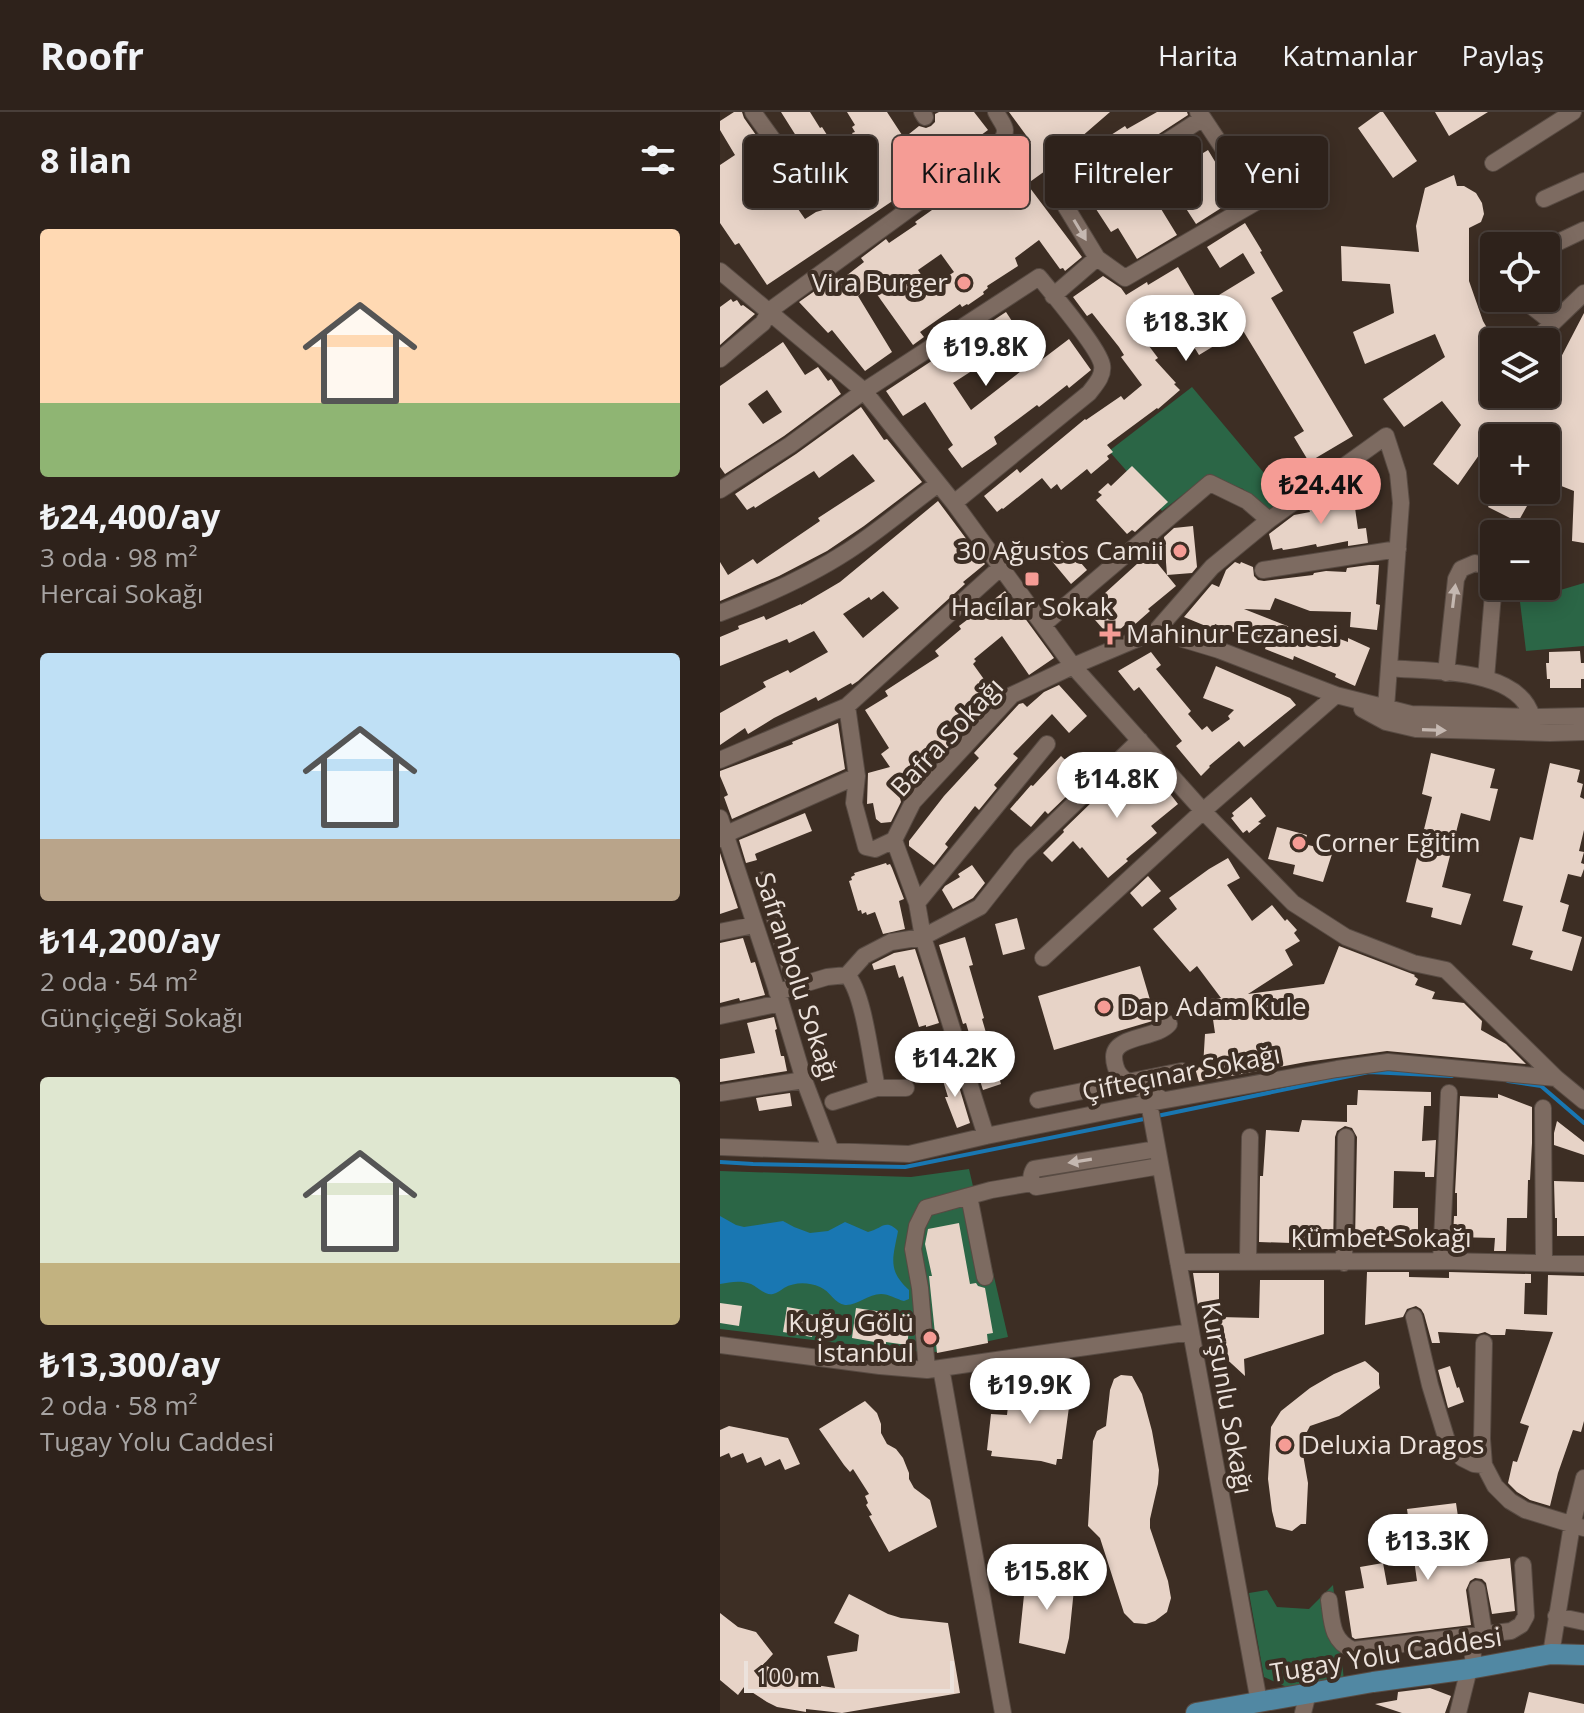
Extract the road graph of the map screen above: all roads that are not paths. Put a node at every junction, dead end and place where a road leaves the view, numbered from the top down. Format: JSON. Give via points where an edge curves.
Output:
{"nodes":[{"id":1,"x":753,"y":112,"type":"edge"},
{"id":2,"x":996,"y":112,"type":"edge"},
{"id":3,"x":1573,"y":112,"type":"edge"},
{"id":4,"x":1201,"y":115,"type":"edge"},
{"id":5,"x":770,"y":136,"type":"edge"},
{"id":6,"x":1493,"y":163,"type":"dead end"},
{"id":7,"x":1584,"y":181,"type":"edge"},
{"id":8,"x":1544,"y":199,"type":"dead end"},
{"id":9,"x":1584,"y":230,"type":"edge"},
{"id":10,"x":1560,"y":241,"type":"edge"},
{"id":11,"x":1097,"y":258,"type":"junction"},
{"id":12,"x":720,"y":271,"type":"edge"},
{"id":13,"x":1584,"y":293,"type":"edge"},
{"id":14,"x":1053,"y":296,"type":"junction"},
{"id":15,"x":769,"y":311,"type":"junction"},
{"id":16,"x":1539,"y":312,"type":"edge"},
{"id":17,"x":1553,"y":323,"type":"junction"},
{"id":18,"x":1548,"y":328,"type":"edge"},
{"id":19,"x":720,"y":359,"type":"edge"},
{"id":20,"x":864,"y":391,"type":"junction"},
{"id":21,"x":938,"y":484,"type":"junction"},
{"id":22,"x":720,"y":490,"type":"edge"},
{"id":23,"x":954,"y":503,"type":"junction"},
{"id":24,"x":1269,"y":520,"type":"junction"},
{"id":25,"x":1398,"y":549,"type":"junction"},
{"id":26,"x":1000,"y":568,"type":"junction"},
{"id":27,"x":1263,"y":570,"type":"dead end"},
{"id":28,"x":720,"y":613,"type":"edge"},
{"id":29,"x":1044,"y":624,"type":"junction"},
{"id":30,"x":1156,"y":631,"type":"junction"},
{"id":31,"x":1073,"y":666,"type":"junction"},
{"id":32,"x":1389,"y":668,"type":"junction"},
{"id":33,"x":1446,"y":673,"type":"junction"},
{"id":34,"x":1486,"y":678,"type":"junction"},
{"id":35,"x":1336,"y":695,"type":"junction"},
{"id":36,"x":847,"y":706,"type":"junction"},
{"id":37,"x":1386,"y":708,"type":"junction"},
{"id":38,"x":1584,"y":716,"type":"edge"},
{"id":39,"x":1532,"y":717,"type":"junction"},
{"id":40,"x":1584,"y":732,"type":"edge"},
{"id":41,"x":1140,"y":740,"type":"junction"},
{"id":42,"x":1047,"y":744,"type":"dead end"},
{"id":43,"x":720,"y":760,"type":"edge"},
{"id":44,"x":857,"y":776,"type":"junction"},
{"id":45,"x":1203,"y":811,"type":"junction"},
{"id":46,"x":720,"y":818,"type":"edge"},
{"id":47,"x":723,"y":838,"type":"edge"},
{"id":48,"x":894,"y":840,"type":"junction"},
{"id":49,"x":763,"y":880,"type":"dead end"},
{"id":50,"x":917,"y":903,"type":"junction"},
{"id":51,"x":754,"y":925,"type":"junction"},
{"id":52,"x":720,"y":932,"type":"edge"},
{"id":53,"x":923,"y":937,"type":"junction"},
{"id":54,"x":1043,"y":958,"type":"dead end"},
{"id":55,"x":847,"y":975,"type":"junction"},
{"id":56,"x":795,"y":985,"type":"junction"},
{"id":57,"x":779,"y":997,"type":"junction"},
{"id":58,"x":720,"y":1016,"type":"edge"},
{"id":59,"x":1169,"y":1024,"type":"dead end"},
{"id":60,"x":1182,"y":1071,"type":"dead end"},
{"id":61,"x":1556,"y":1078,"type":"junction"},
{"id":62,"x":804,"y":1080,"type":"junction"},
{"id":63,"x":1130,"y":1082,"type":"junction"},
{"id":64,"x":877,"y":1088,"type":"junction"},
{"id":65,"x":906,"y":1088,"type":"dead end"},
{"id":66,"x":720,"y":1093,"type":"edge"},
{"id":67,"x":1449,"y":1093,"type":"dead end"},
{"id":68,"x":1038,"y":1100,"type":"dead end"},
{"id":69,"x":1584,"y":1101,"type":"edge"},
{"id":70,"x":833,"y":1102,"type":"dead end"},
{"id":71,"x":1156,"y":1102,"type":"junction"},
{"id":72,"x":1543,"y":1108,"type":"dead end"},
{"id":73,"x":986,"y":1136,"type":"junction"},
{"id":74,"x":1250,"y":1137,"type":"dead end"},
{"id":75,"x":1346,"y":1137,"type":"dead end"},
{"id":76,"x":1156,"y":1141,"type":"junction"},
{"id":77,"x":720,"y":1147,"type":"edge"},
{"id":78,"x":831,"y":1151,"type":"junction"},
{"id":79,"x":1160,"y":1166,"type":"junction"},
{"id":80,"x":1032,"y":1183,"type":"junction"},
{"id":81,"x":969,"y":1196,"type":"junction"},
{"id":82,"x":1248,"y":1260,"type":"junction"},
{"id":83,"x":1441,"y":1261,"type":"junction"},
{"id":84,"x":1178,"y":1262,"type":"junction"},
{"id":85,"x":1344,"y":1263,"type":"junction"},
{"id":86,"x":1544,"y":1263,"type":"junction"},
{"id":87,"x":1584,"y":1264,"type":"edge"},
{"id":88,"x":985,"y":1277,"type":"dead end"},
{"id":89,"x":1414,"y":1317,"type":"dead end"},
{"id":90,"x":1191,"y":1332,"type":"junction"},
{"id":91,"x":1484,"y":1343,"type":"dead end"},
{"id":92,"x":720,"y":1345,"type":"edge"},
{"id":93,"x":934,"y":1369,"type":"junction"},
{"id":94,"x":1484,"y":1465,"type":"junction"},
{"id":95,"x":1584,"y":1478,"type":"edge"},
{"id":96,"x":1578,"y":1527,"type":"edge"},
{"id":97,"x":1523,"y":1565,"type":"dead end"},
{"id":98,"x":1477,"y":1589,"type":"dead end"},
{"id":99,"x":1329,"y":1600,"type":"dead end"},
{"id":100,"x":1556,"y":1616,"type":"junction"},
{"id":101,"x":1584,"y":1622,"type":"edge"},
{"id":102,"x":1478,"y":1635,"type":"junction"},
{"id":103,"x":1551,"y":1654,"type":"junction"},
{"id":104,"x":1584,"y":1655,"type":"edge"},
{"id":105,"x":1472,"y":1668,"type":"junction"},
{"id":106,"x":1259,"y":1702,"type":"junction"},
{"id":107,"x":1306,"y":1703,"type":"edge"},
{"id":108,"x":1003,"y":1713,"type":"edge"},
{"id":109,"x":1196,"y":1713,"type":"edge"},
{"id":110,"x":1458,"y":1713,"type":"edge"}],
"edges":[{"from":1,"to":5,"type":"street"},
{"from":2,"to":15,"type":"street","via":[[1005,125],[1000,143]]},
{"from":3,"to":6,"type":"street"},
{"from":4,"to":11,"type":"street","one_way":true,"via":[[1066,207]]},
{"from":4,"to":11,"type":"street","via":[[1258,201],[1125,278]]},
{"from":7,"to":8,"type":"street"},
{"from":9,"to":10,"type":"street"},
{"from":11,"to":14,"type":"street"},
{"from":12,"to":15,"type":"street"},
{"from":13,"to":17,"type":"street"},
{"from":14,"to":20,"type":"street","via":[[1039,277]]},
{"from":14,"to":23,"type":"street","via":[[1092,346],[1102,365],[1100,378],[1089,393]]},
{"from":15,"to":19,"type":"street","via":[[763,323]]},
{"from":15,"to":20,"type":"street"},
{"from":16,"to":17,"type":"street"},
{"from":17,"to":18,"type":"street"},
{"from":20,"to":21,"type":"street"},
{"from":20,"to":22,"type":"street"},
{"from":21,"to":23,"type":"street"},
{"from":21,"to":28,"type":"street","via":[[850,550]]},
{"from":23,"to":26,"type":"street"},
{"from":24,"to":25,"type":"street","via":[[1386,436],[1398,473]]},
{"from":24,"to":29,"type":"street","via":[[1247,501],[1210,483]]},
{"from":24,"to":30,"type":"street","via":[[1212,567]]},
{"from":25,"to":27,"type":"street"},
{"from":25,"to":32,"type":"street"},
{"from":26,"to":29,"type":"street"},
{"from":26,"to":36,"type":"street"},
{"from":29,"to":31,"type":"street"},
{"from":30,"to":31,"type":"street","name":"Bafra Sokağı"},
{"from":30,"to":35,"type":"street"},
{"from":31,"to":41,"type":"street"},
{"from":31,"to":48,"type":"street","name":"Bafra Sokağı","via":[[1012,695],[913,802]]},
{"from":32,"to":33,"type":"street"},
{"from":32,"to":37,"type":"street"},
{"from":33,"to":34,"type":"street"},
{"from":33,"to":34,"type":"street","one_way":true,"via":[[1456,579],[1461,569],[1475,563],[1490,571],[1494,582]]},
{"from":34,"to":39,"type":"street","via":[[1519,695]]},
{"from":35,"to":37,"type":"street"},
{"from":35,"to":40,"type":"street","one_way":true,"via":[[1386,722],[1416,729]]},
{"from":35,"to":45,"type":"street"},
{"from":36,"to":43,"type":"street"},
{"from":36,"to":44,"type":"street","name":"Bafra Sokağı"},
{"from":37,"to":39,"type":"street","via":[[1411,714]]},
{"from":38,"to":39,"type":"street"},
{"from":41,"to":45,"type":"street"},
{"from":41,"to":53,"type":"street","via":[[1021,855],[980,907]]},
{"from":42,"to":50,"type":"street"},
{"from":44,"to":47,"type":"street"},
{"from":44,"to":48,"type":"street","name":"Bafra Sokağı","via":[[854,803],[866,847],[875,849]]},
{"from":45,"to":54,"type":"street"},
{"from":45,"to":61,"type":"street","via":[[1293,903],[1346,937],[1446,970]]},
{"from":46,"to":47,"type":"street","name":"Safranbolu Sokağı"},
{"from":47,"to":51,"type":"street","name":"Safranbolu Sokağı"},
{"from":48,"to":50,"type":"street"},
{"from":49,"to":56,"type":"street"},
{"from":50,"to":53,"type":"street"},
{"from":51,"to":52,"type":"street"},
{"from":51,"to":57,"type":"street","name":"Safranbolu Sokağı"},
{"from":53,"to":55,"type":"street","via":[[891,942],[864,956]]},
{"from":53,"to":73,"type":"street"},
{"from":55,"to":56,"type":"street"},
{"from":55,"to":64,"type":"street","via":[[859,999]]},
{"from":56,"to":57,"type":"street"},
{"from":57,"to":58,"type":"street"},
{"from":57,"to":62,"type":"street","name":"Safranbolu Sokağı"},
{"from":59,"to":63,"type":"street","via":[[1115,1050],[1119,1075]]},
{"from":60,"to":63,"type":"street"},
{"from":61,"to":69,"type":"street"},
{"from":61,"to":71,"type":"street","name":"Çifteçınar Sokağı","via":[[1388,1062]]},
{"from":62,"to":66,"type":"street"},
{"from":62,"to":78,"type":"street","name":"Safranbolu Sokağı"},
{"from":63,"to":68,"type":"street"},
{"from":63,"to":71,"type":"street"},
{"from":64,"to":65,"type":"street"},
{"from":64,"to":70,"type":"street"},
{"from":67,"to":83,"type":"street"},
{"from":71,"to":73,"type":"street","name":"Çifteçınar Sokağı"},
{"from":71,"to":76,"type":"street","name":"Kurşunlu Sokağı"},
{"from":72,"to":86,"type":"street"},
{"from":73,"to":78,"type":"street","name":"Çifteçınar Sokağı","via":[[909,1154]]},
{"from":74,"to":82,"type":"street"},
{"from":75,"to":85,"type":"street"},
{"from":76,"to":79,"type":"street","name":"Kurşunlu Sokağı"},
{"from":76,"to":80,"type":"street","one_way":true,"via":[[1034,1169]]},
{"from":77,"to":78,"type":"street","name":"Çifteçınar Sokağı"},
{"from":79,"to":80,"type":"street","via":[[1036,1187]]},
{"from":79,"to":84,"type":"street","name":"Kurşunlu Sokağı"},
{"from":80,"to":81,"type":"street"},
{"from":81,"to":88,"type":"street"},
{"from":81,"to":93,"type":"street","via":[[926,1208],[917,1226],[913,1249]]},
{"from":82,"to":84,"type":"street","name":"Kümbet Sokağı"},
{"from":82,"to":85,"type":"street","name":"Kümbet Sokağı"},
{"from":83,"to":85,"type":"street","name":"Kümbet Sokağı"},
{"from":83,"to":86,"type":"street","name":"Kümbet Sokağı"},
{"from":84,"to":90,"type":"street","name":"Kurşunlu Sokağı"},
{"from":86,"to":87,"type":"street","name":"Kümbet Sokağı"},
{"from":89,"to":94,"type":"street","via":[[1448,1444],[1462,1458]]},
{"from":90,"to":93,"type":"street"},
{"from":90,"to":106,"type":"street","name":"Kurşunlu Sokağı"},
{"from":91,"to":94,"type":"street"},
{"from":92,"to":93,"type":"street"},
{"from":93,"to":108,"type":"street"},
{"from":94,"to":96,"type":"street","via":[[1510,1501]]},
{"from":95,"to":96,"type":"street"},
{"from":96,"to":100,"type":"street"},
{"from":97,"to":102,"type":"street","via":[[1524,1621],[1511,1631]]},
{"from":98,"to":102,"type":"street"},
{"from":99,"to":102,"type":"street","via":[[1333,1632],[1353,1650]]},
{"from":100,"to":101,"type":"street"},
{"from":100,"to":103,"type":"street"},
{"from":102,"to":105,"type":"street"},
{"from":103,"to":104,"type":"main road","name":"Tugay Yolu Caddesi"},
{"from":103,"to":105,"type":"main road","name":"Tugay Yolu Caddesi"},
{"from":105,"to":107,"type":"main road","name":"Tugay Yolu Caddesi"},
{"from":105,"to":110,"type":"street"},
{"from":106,"to":107,"type":"main road","name":"Tugay Yolu Caddesi"},
{"from":106,"to":109,"type":"main road","name":"Tugay Yolu Caddesi"}]}
